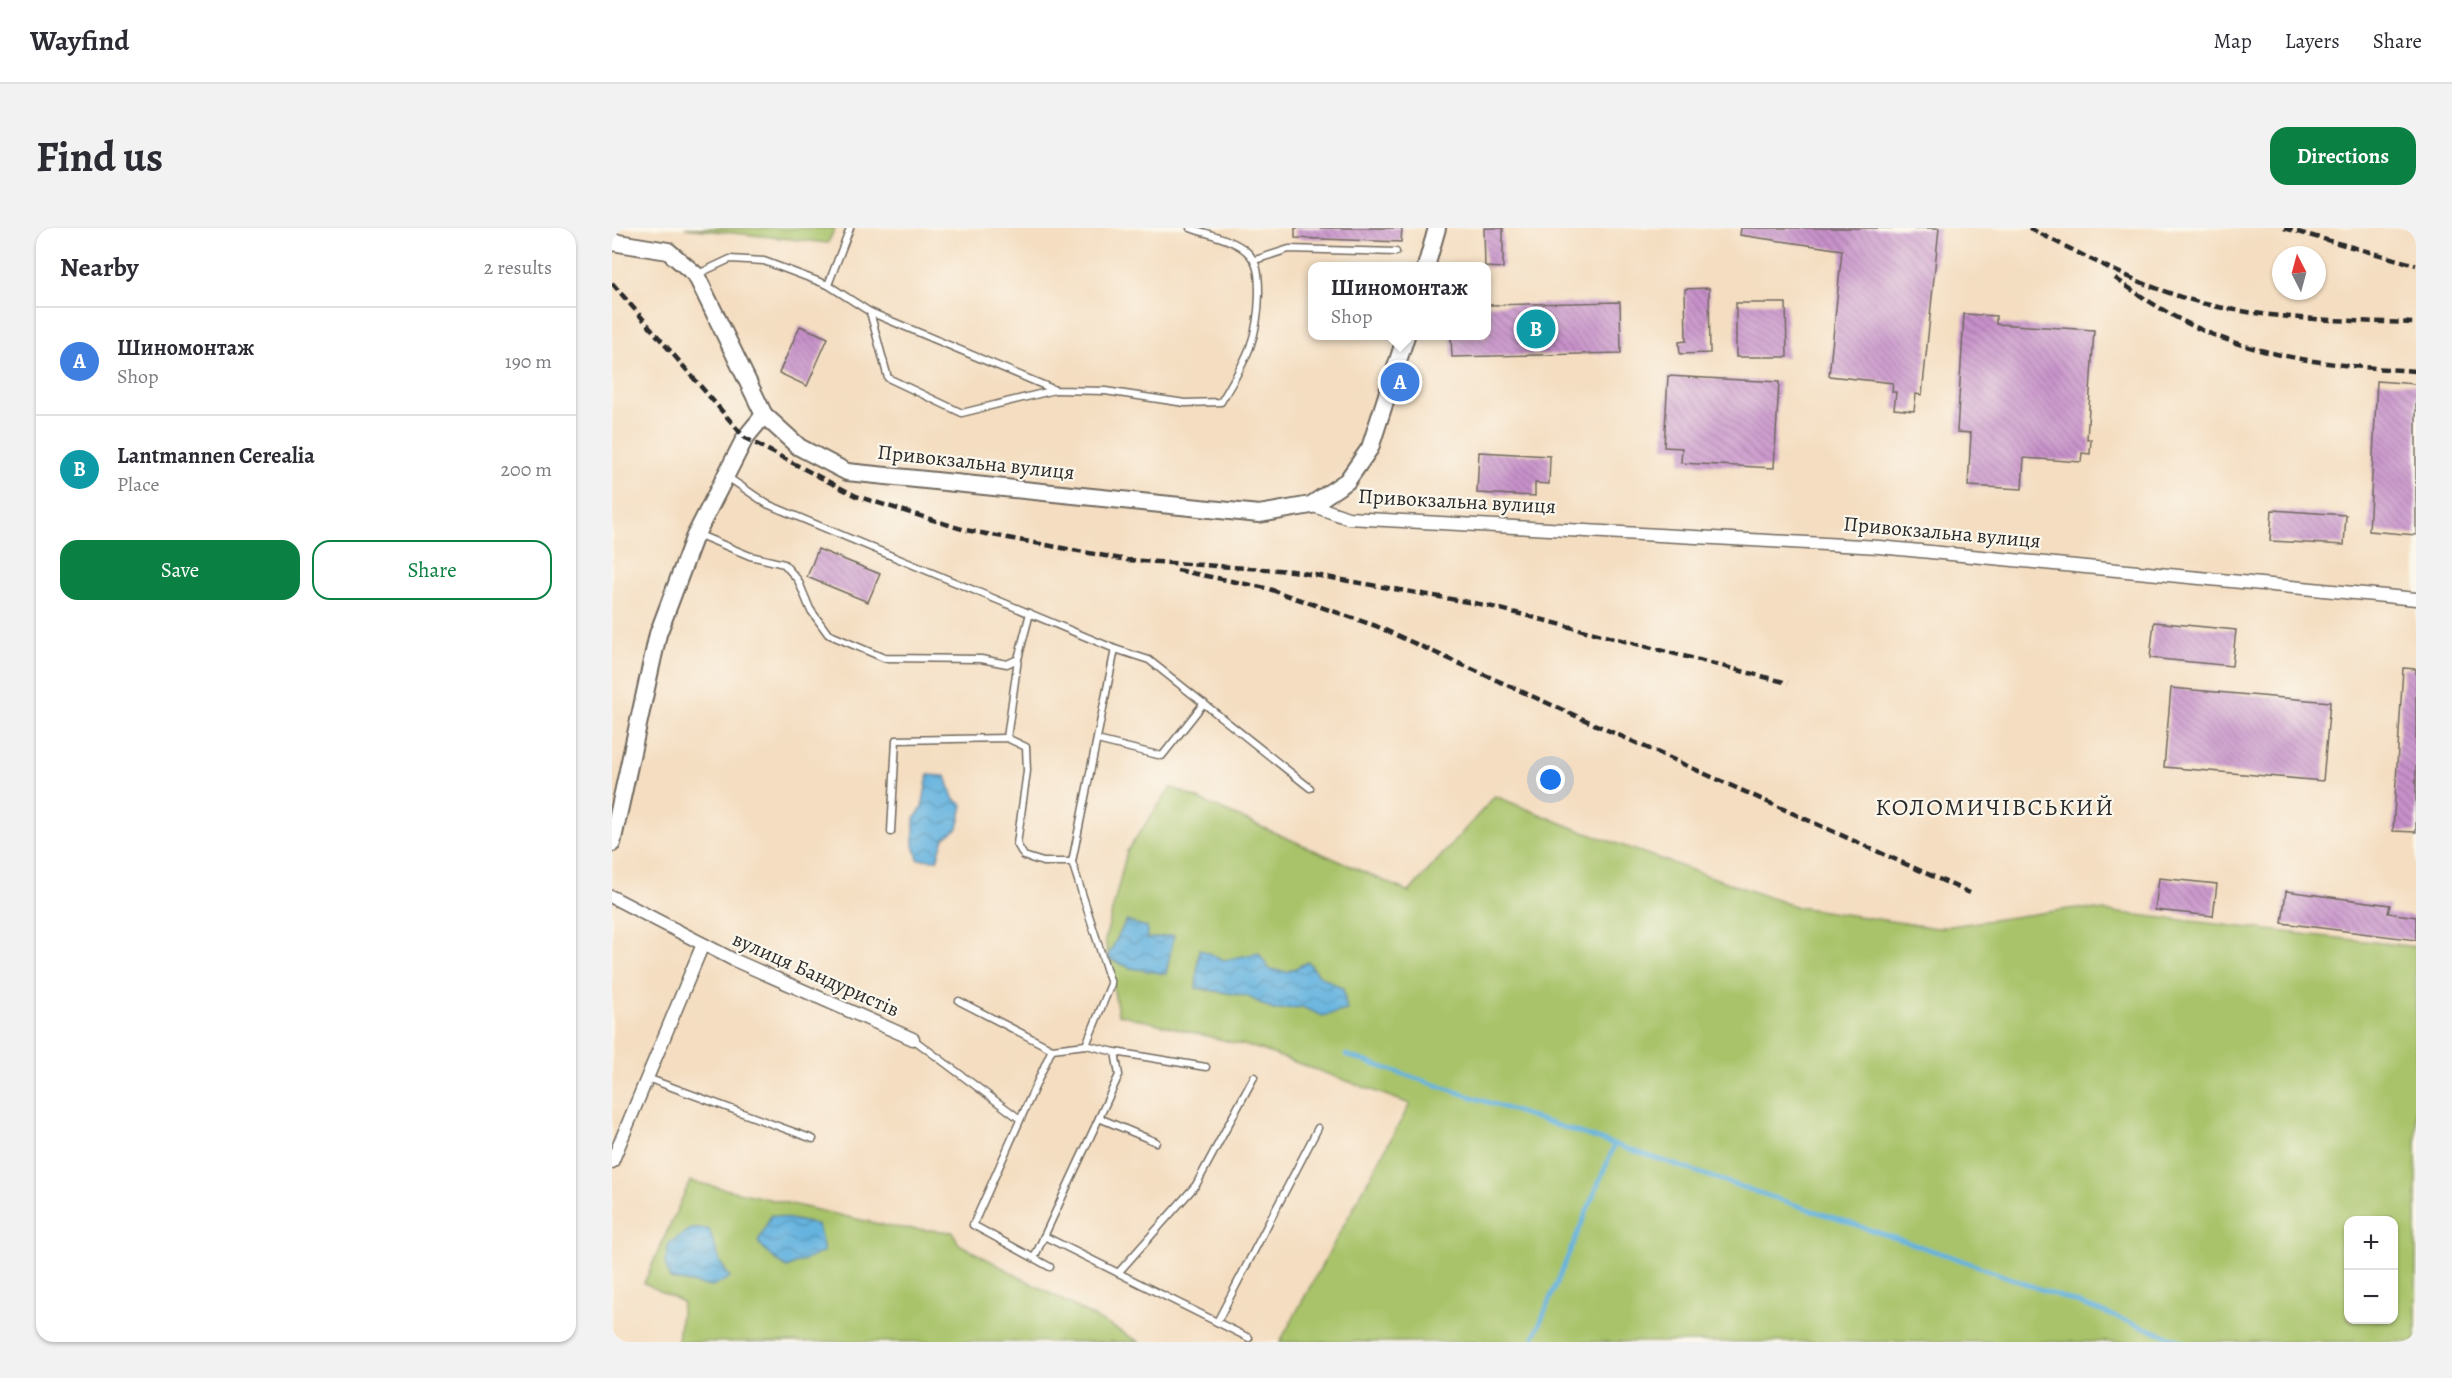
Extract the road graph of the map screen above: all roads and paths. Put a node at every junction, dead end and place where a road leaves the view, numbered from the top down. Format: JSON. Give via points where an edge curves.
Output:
{"nodes":[{"id":1,"x":850,"y":228,"type":"edge"},
{"id":2,"x":1190,"y":228,"type":"edge"},
{"id":3,"x":1437,"y":228,"type":"edge"},
{"id":4,"x":612,"y":242,"type":"edge"},
{"id":5,"x":1396,"y":252,"type":"dead end"},
{"id":6,"x":1255,"y":260,"type":"junction"},
{"id":7,"x":1427,"y":262,"type":"edge"},
{"id":8,"x":696,"y":275,"type":"junction"},
{"id":9,"x":828,"y":285,"type":"junction"},
{"id":10,"x":870,"y":312,"type":"junction"},
{"id":11,"x":1405,"y":340,"type":"edge"},
{"id":12,"x":1055,"y":390,"type":"junction"},
{"id":13,"x":764,"y":415,"type":"junction"},
{"id":14,"x":726,"y":476,"type":"junction"},
{"id":15,"x":1311,"y":505,"type":"junction"},
{"id":16,"x":697,"y":534,"type":"junction"},
{"id":17,"x":2416,"y":599,"type":"edge"},
{"id":18,"x":1030,"y":613,"type":"junction"},
{"id":19,"x":1115,"y":649,"type":"junction"},
{"id":20,"x":1018,"y":658,"type":"junction"},
{"id":21,"x":1204,"y":703,"type":"junction"},
{"id":22,"x":1007,"y":738,"type":"junction"},
{"id":23,"x":1097,"y":740,"type":"junction"},
{"id":24,"x":1310,"y":788,"type":"dead end"},
{"id":25,"x":891,"y":832,"type":"dead end"},
{"id":26,"x":612,"y":843,"type":"edge"},
{"id":27,"x":1072,"y":862,"type":"junction"},
{"id":28,"x":612,"y":897,"type":"edge"},
{"id":29,"x":703,"y":944,"type":"junction"},
{"id":30,"x":959,"y":1001,"type":"dead end"},
{"id":31,"x":913,"y":1039,"type":"joint"},
{"id":32,"x":1086,"y":1045,"type":"junction"},
{"id":33,"x":1052,"y":1049,"type":"junction"},
{"id":34,"x":1115,"y":1052,"type":"junction"},
{"id":35,"x":1206,"y":1067,"type":"dead end"},
{"id":36,"x":1254,"y":1077,"type":"dead end"},
{"id":37,"x":647,"y":1078,"type":"junction"},
{"id":38,"x":1099,"y":1118,"type":"junction"},
{"id":39,"x":1020,"y":1119,"type":"junction"},
{"id":40,"x":1318,"y":1128,"type":"dead end"},
{"id":41,"x":813,"y":1139,"type":"dead end"},
{"id":42,"x":1156,"y":1142,"type":"dead end"},
{"id":43,"x":612,"y":1162,"type":"edge"},
{"id":44,"x":1044,"y":1236,"type":"junction"},
{"id":45,"x":1034,"y":1258,"type":"junction"},
{"id":46,"x":1050,"y":1267,"type":"dead end"},
{"id":47,"x":1118,"y":1273,"type":"junction"},
{"id":48,"x":1217,"y":1322,"type":"junction"},
{"id":49,"x":1249,"y":1338,"type":"dead end"}],
"edges":[{"from":1,"to":9,"type":"lane"},
{"from":2,"to":6,"type":"lane","via":[[1244,249]]},
{"from":3,"to":7,"type":"main road"},
{"from":4,"to":8,"type":"main road","name":"Привокзальна вулиця","via":[[668,251]]},
{"from":5,"to":6,"type":"lane","via":[[1289,249]]},
{"from":6,"to":12,"type":"lane","via":[[1259,279],[1258,325],[1244,363],[1221,402],[1185,403]]},
{"from":8,"to":9,"type":"lane","via":[[730,259],[764,261]]},
{"from":8,"to":13,"type":"main road","name":"Привокзальна вулиця"},
{"from":9,"to":10,"type":"lane"},
{"from":10,"to":12,"type":"lane"},
{"from":10,"to":12,"type":"lane","via":[[888,378],[962,412]]},
{"from":11,"to":15,"type":"main road","via":[[1370,448],[1347,481]]},
{"from":13,"to":14,"type":"main road","via":[[745,438]]},
{"from":13,"to":15,"type":"main road","name":"Привокзальна вулиця","via":[[799,447],[847,472],[1259,514]]},
{"from":14,"to":16,"type":"main road"},
{"from":14,"to":18,"type":"lane","via":[[767,504]]},
{"from":15,"to":17,"type":"street","name":"Привокзальна вулиця","via":[[1348,518],[1879,547]]},
{"from":16,"to":20,"type":"lane","via":[[750,556],[784,564],[798,579],[810,609],[828,634],[884,658],[981,659],[1007,664]]},
{"from":16,"to":26,"type":"main road","via":[[658,634]]},
{"from":18,"to":19,"type":"lane"},
{"from":18,"to":20,"type":"lane"},
{"from":19,"to":21,"type":"lane","via":[[1149,660]]},
{"from":19,"to":23,"type":"lane"},
{"from":20,"to":22,"type":"lane"},
{"from":21,"to":23,"type":"lane","via":[[1162,756]]},
{"from":21,"to":24,"type":"lane"},
{"from":22,"to":25,"type":"lane","via":[[896,740]]},
{"from":22,"to":27,"type":"lane","via":[[1026,747],[1027,771],[1017,844],[1024,856],[1043,862]]},
{"from":23,"to":27,"type":"lane"},
{"from":27,"to":32,"type":"lane","via":[[1111,984]]},
{"from":28,"to":29,"type":"street","name":"вулиця Бандуристів"},
{"from":29,"to":31,"type":"street","name":"вулиця Бандуристів"},
{"from":29,"to":37,"type":"street","name":"вулиця Бандуристів"},
{"from":30,"to":33,"type":"lane"},
{"from":31,"to":39,"type":"lane"},
{"from":32,"to":33,"type":"lane"},
{"from":32,"to":34,"type":"lane"},
{"from":33,"to":39,"type":"lane"},
{"from":34,"to":35,"type":"lane"},
{"from":34,"to":38,"type":"lane","via":[[1119,1075]]},
{"from":36,"to":47,"type":"lane","via":[[1196,1185]]},
{"from":37,"to":41,"type":"lane"},
{"from":37,"to":43,"type":"street","name":"вулиця Бандуристів"},
{"from":38,"to":42,"type":"lane"},
{"from":38,"to":44,"type":"lane"},
{"from":39,"to":45,"type":"lane","via":[[973,1225]]},
{"from":40,"to":48,"type":"lane"},
{"from":44,"to":45,"type":"lane"},
{"from":44,"to":47,"type":"lane"},
{"from":45,"to":46,"type":"lane"},
{"from":47,"to":48,"type":"lane"},
{"from":48,"to":49,"type":"lane"}]}
